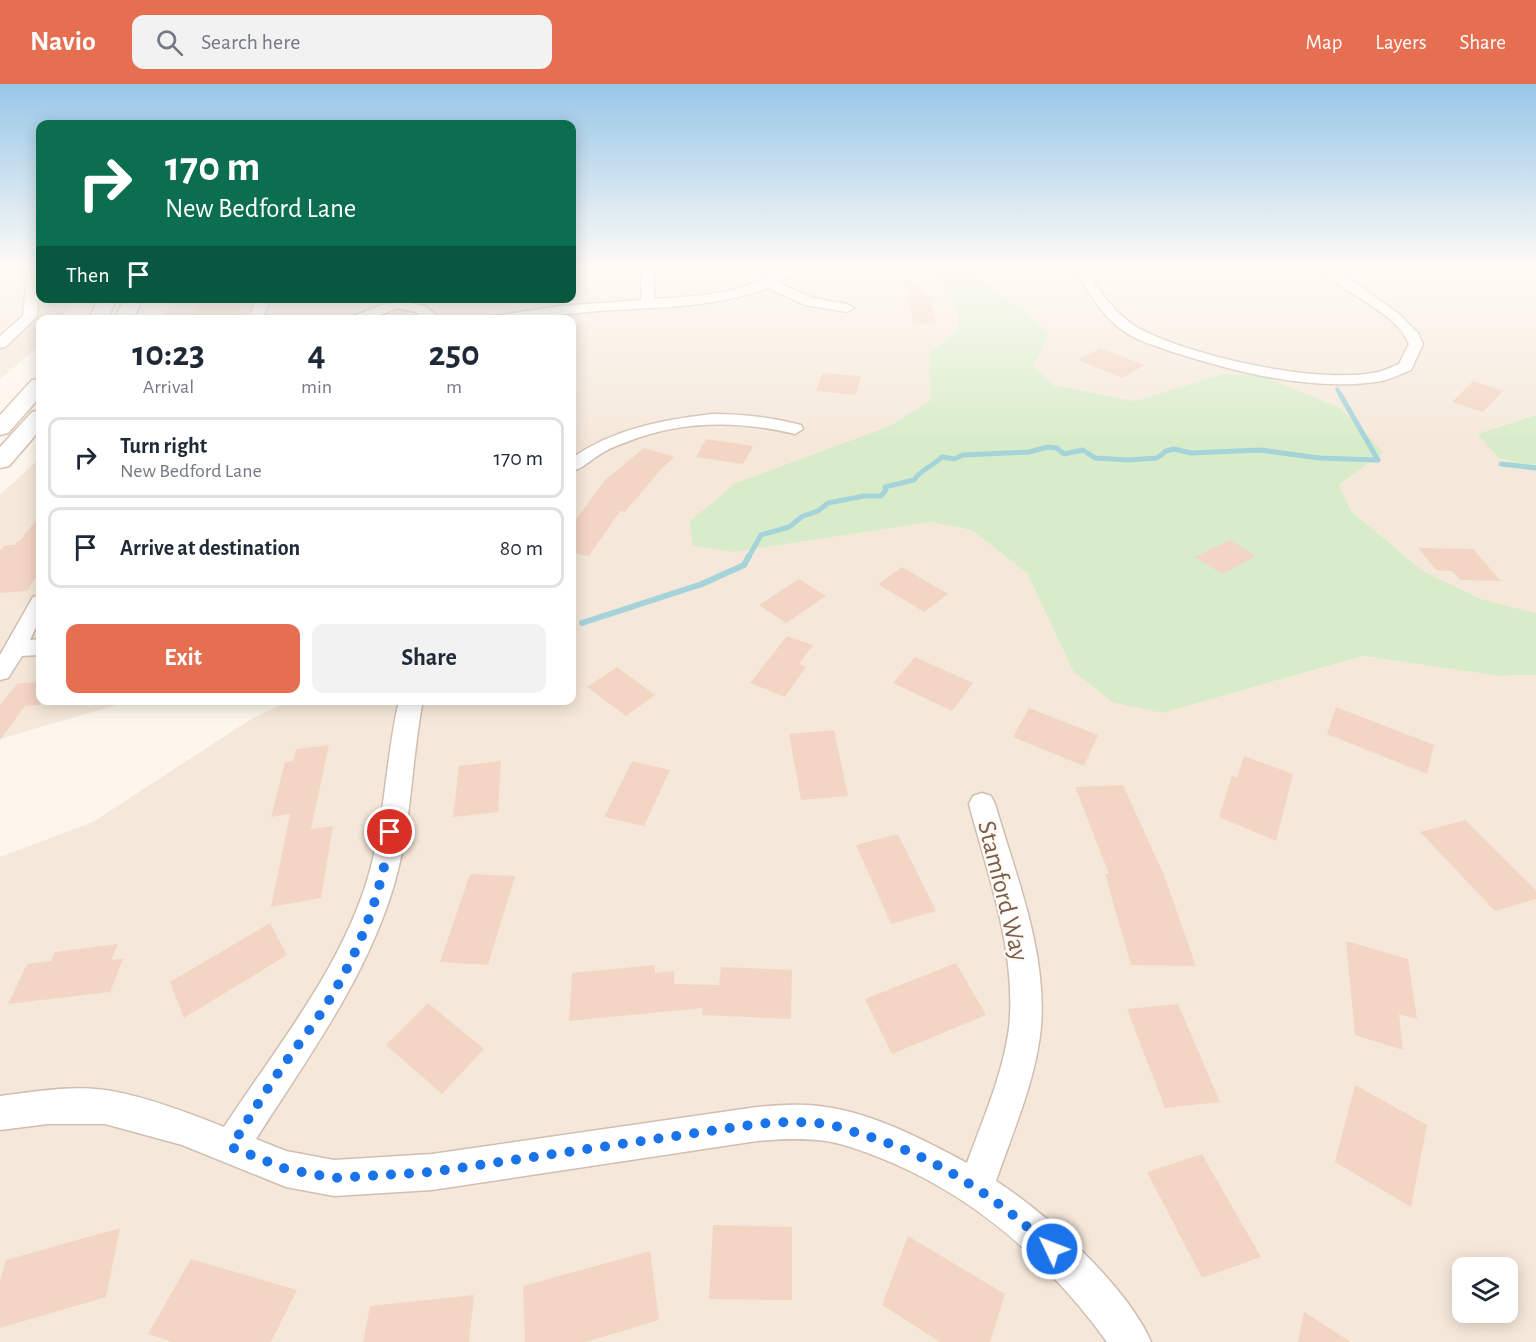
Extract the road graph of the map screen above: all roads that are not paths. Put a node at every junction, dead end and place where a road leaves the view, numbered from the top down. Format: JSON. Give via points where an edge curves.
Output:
{"nodes":[{"id":1,"x":21,"y":325,"type":"edge"},
{"id":2,"x":1123,"y":325,"type":"edge"},
{"id":3,"x":1402,"y":325,"type":"edge"},
{"id":4,"x":0,"y":344,"type":"edge"},
{"id":5,"x":36,"y":389,"type":"edge"},
{"id":6,"x":36,"y":418,"type":"edge"},
{"id":7,"x":3,"y":422,"type":"edge"},
{"id":8,"x":36,"y":422,"type":"edge"},
{"id":9,"x":795,"y":429,"type":"dead end"},
{"id":10,"x":0,"y":461,"type":"edge"},
{"id":11,"x":576,"y":463,"type":"edge"},
{"id":12,"x":36,"y":608,"type":"edge"},
{"id":13,"x":36,"y":647,"type":"edge"},
{"id":14,"x":16,"y":649,"type":"junction"},
{"id":15,"x":0,"y":672,"type":"edge"},
{"id":16,"x":410,"y":705,"type":"edge"},
{"id":17,"x":982,"y":804,"type":"dead end"},
{"id":18,"x":0,"y":1113,"type":"edge"},
{"id":19,"x":231,"y":1147,"type":"junction"},
{"id":20,"x":976,"y":1186,"type":"junction"},
{"id":21,"x":1131,"y":1342,"type":"edge"}],
"edges":[{"from":1,"to":4,"type":"street"},
{"from":2,"to":3,"type":"street","via":[[1170,346],[1267,372],[1345,380],[1377,376],[1406,366],[1413,359],[1416,344]]},
{"from":5,"to":7,"type":"main road"},
{"from":6,"to":7,"type":"main road"},
{"from":8,"to":10,"type":"main road"},
{"from":9,"to":11,"type":"street","via":[[748,418],[678,423],[613,440]]},
{"from":12,"to":14,"type":"street"},
{"from":13,"to":14,"type":"street"},
{"from":14,"to":15,"type":"street"},
{"from":16,"to":19,"type":"street","via":[[402,736],[388,852],[362,936],[333,995]]},
{"from":17,"to":20,"type":"street","name":"Stamford Way","via":[[1016,920],[1026,1001],[1019,1060]]},
{"from":18,"to":19,"type":"street","via":[[48,1107],[105,1107],[182,1128]]},
{"from":19,"to":20,"type":"street","via":[[286,1169],[334,1178],[432,1172],[785,1121],[827,1124],[874,1138],[926,1158]]},
{"from":20,"to":21,"type":"street","via":[[1019,1218],[1069,1264]]}]}
